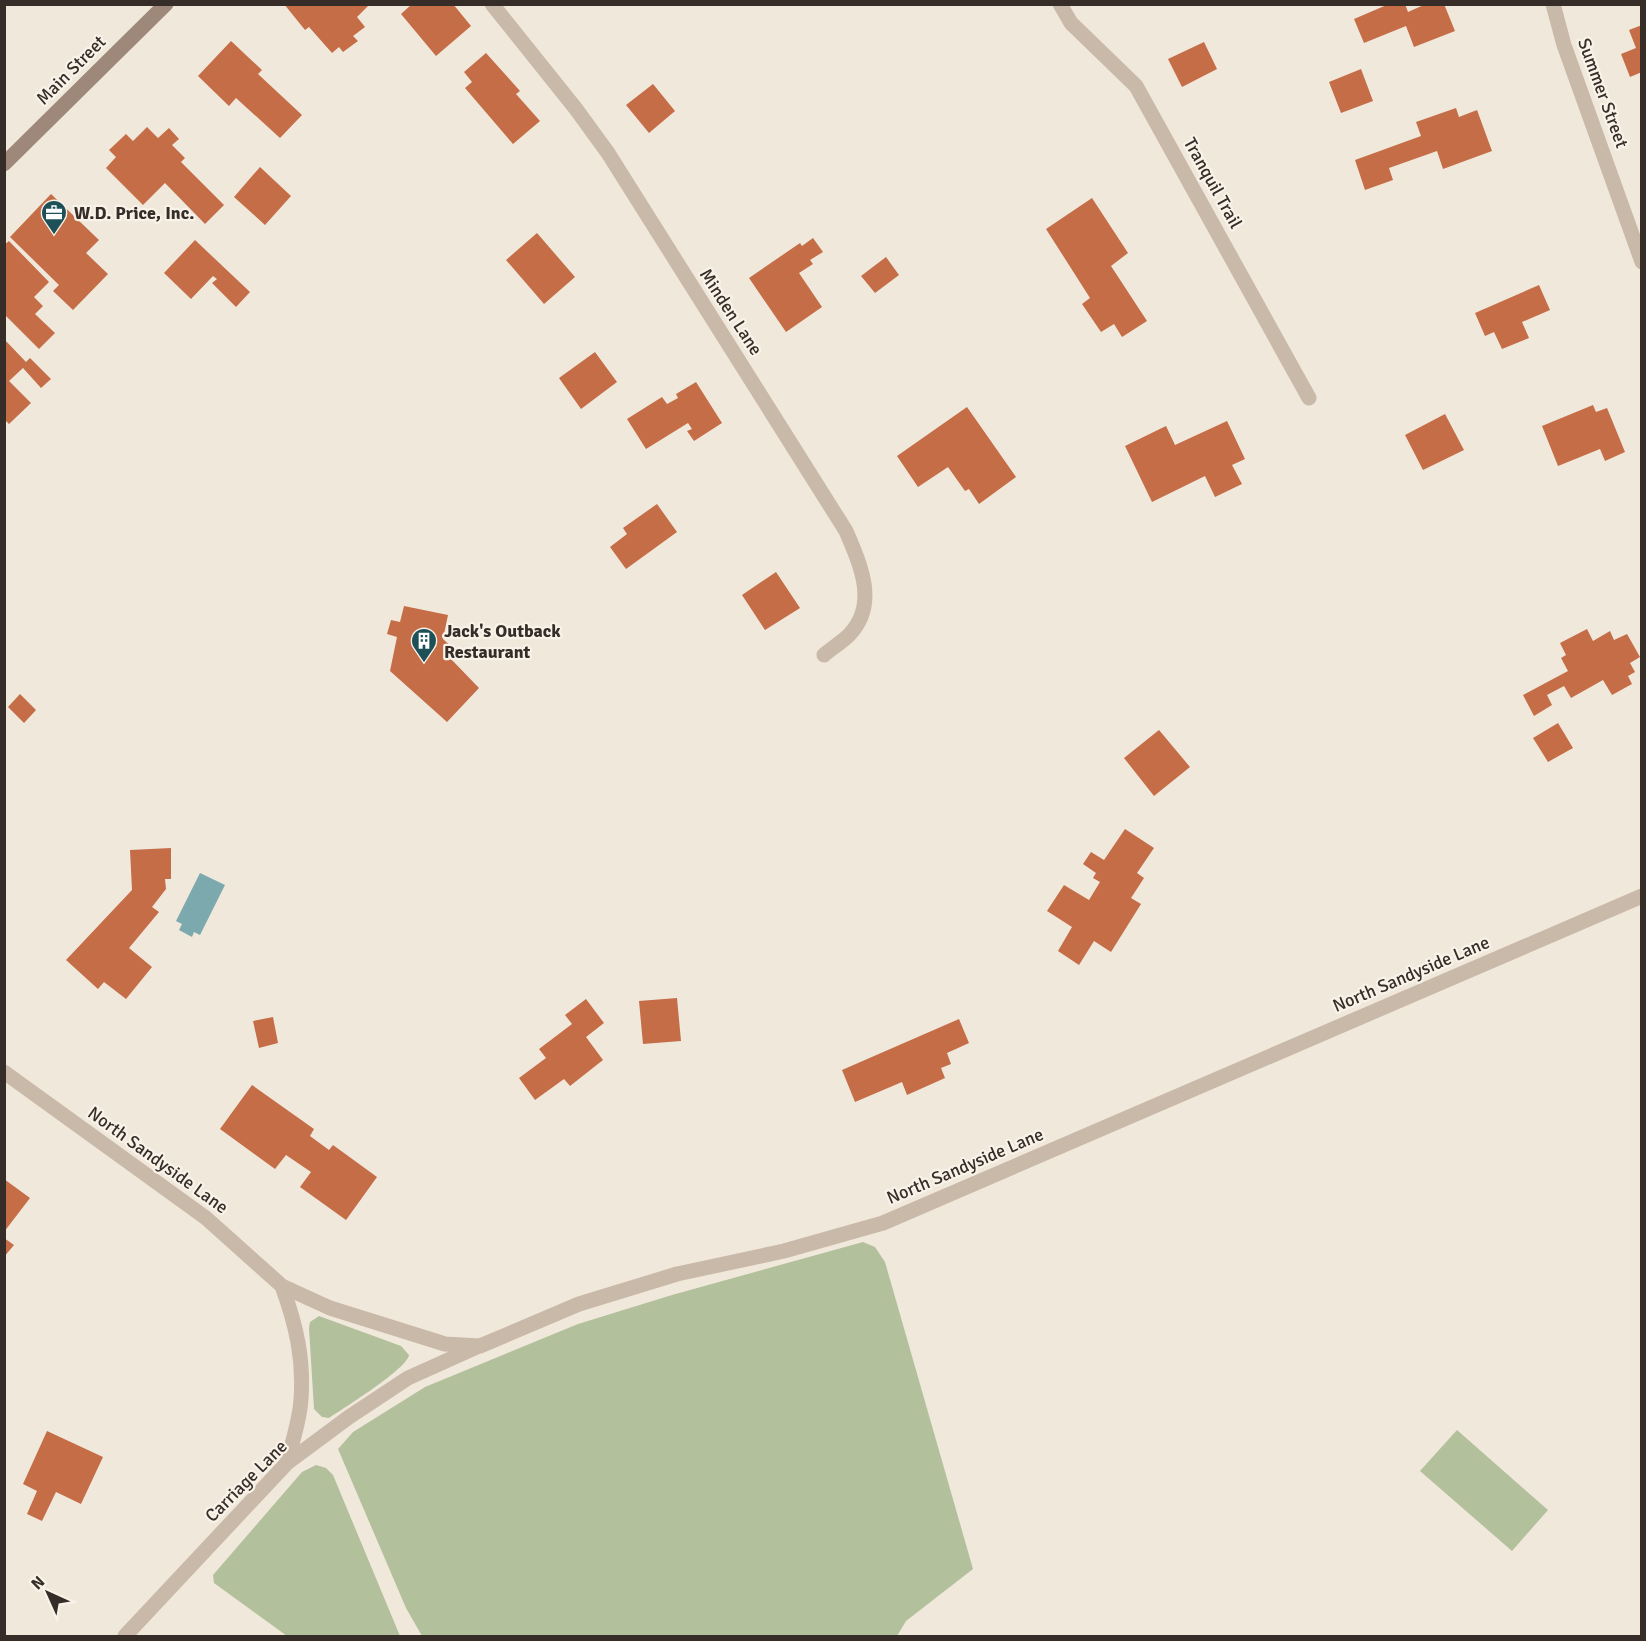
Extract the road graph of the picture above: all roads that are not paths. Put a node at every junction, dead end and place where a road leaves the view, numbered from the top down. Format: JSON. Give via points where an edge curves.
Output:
{"nodes":[{"id":1,"x":165,"y":4,"type":"edge"},
{"id":2,"x":492,"y":4,"type":"edge"},
{"id":3,"x":1060,"y":4,"type":"edge"},
{"id":4,"x":1553,"y":4,"type":"edge"},
{"id":5,"x":4,"y":164,"type":"edge"},
{"id":6,"x":1641,"y":262,"type":"edge"},
{"id":7,"x":1309,"y":398,"type":"dead end"},
{"id":8,"x":824,"y":655,"type":"dead end"},
{"id":9,"x":1641,"y":896,"type":"edge"},
{"id":10,"x":4,"y":1072,"type":"edge"},
{"id":11,"x":282,"y":1287,"type":"junction"},
{"id":12,"x":480,"y":1346,"type":"junction"},
{"id":13,"x":287,"y":1463,"type":"junction"},
{"id":14,"x":125,"y":1636,"type":"edge"}],
"edges":[{"from":1,"to":5,"type":"main road","name":"Main Street"},
{"from":2,"to":8,"type":"street","name":"Minden Lane","via":[[608,153],[846,531],[865,583],[866,600],[850,634]]},
{"from":3,"to":7,"type":"street","name":"Tranquil Trail","via":[[1071,23],[1136,86]]},
{"from":4,"to":6,"type":"street","name":"Summer Street"},
{"from":9,"to":12,"type":"street","name":"North Sandyside Lane","via":[[883,1223],[784,1251],[677,1274],[579,1304]]},
{"from":10,"to":11,"type":"street","name":"North Sandyside Lane","via":[[206,1218]]},
{"from":11,"to":12,"type":"street","name":"North Sandyside Lane","via":[[330,1308],[445,1344]]},
{"from":11,"to":13,"type":"street","name":"North Sandyside Lane","via":[[295,1321],[301,1358],[301,1401]]},
{"from":12,"to":13,"type":"street","name":"Carriage Lane","via":[[408,1378]]},
{"from":13,"to":14,"type":"street","name":"Carriage Lane"}]}
